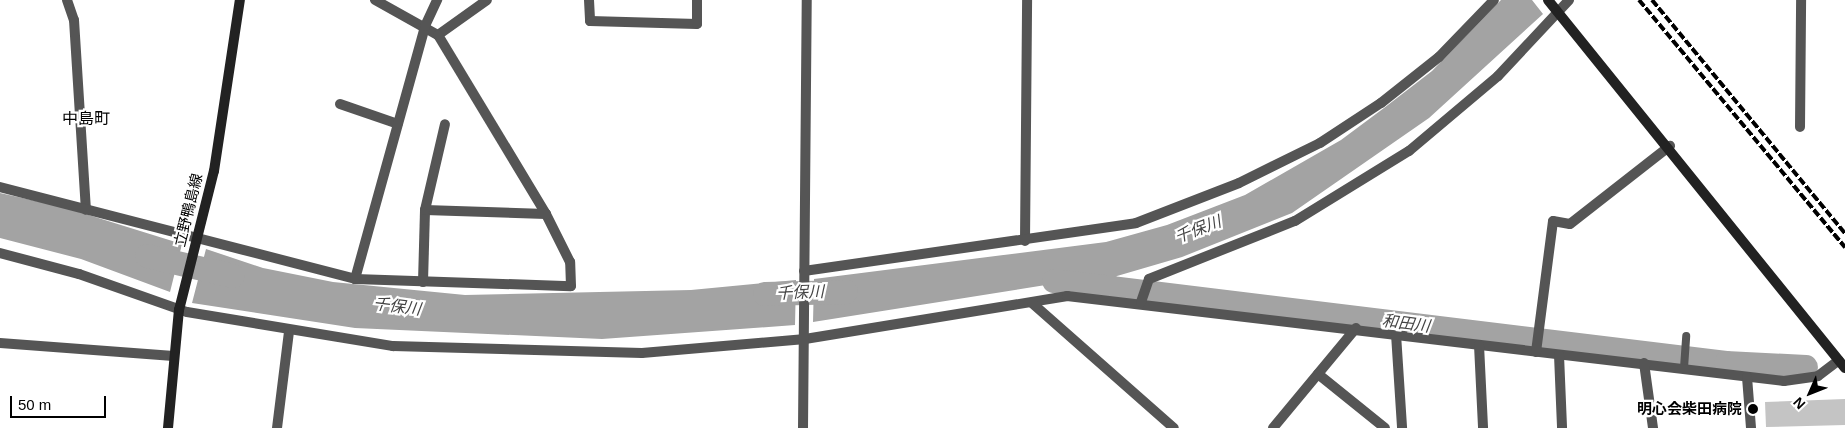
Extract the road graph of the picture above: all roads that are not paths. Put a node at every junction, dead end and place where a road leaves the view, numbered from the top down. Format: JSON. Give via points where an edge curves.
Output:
{"nodes":[{"id":1,"x":67,"y":0,"type":"edge"},
{"id":2,"x":240,"y":0,"type":"edge"},
{"id":3,"x":375,"y":0,"type":"edge"},
{"id":4,"x":436,"y":0,"type":"edge"},
{"id":5,"x":487,"y":0,"type":"edge"},
{"id":6,"x":589,"y":0,"type":"edge"},
{"id":7,"x":697,"y":0,"type":"edge"},
{"id":8,"x":807,"y":0,"type":"edge"},
{"id":9,"x":1027,"y":0,"type":"edge"},
{"id":10,"x":1494,"y":0,"type":"edge"},
{"id":11,"x":1569,"y":0,"type":"edge"},
{"id":12,"x":1801,"y":0,"type":"edge"},
{"id":13,"x":1554,"y":6,"type":"edge"},
{"id":14,"x":425,"y":26,"type":"junction"},
{"id":15,"x":438,"y":35,"type":"junction"},
{"id":16,"x":340,"y":104,"type":"dead end"},
{"id":17,"x":398,"y":124,"type":"junction"},
{"id":18,"x":445,"y":124,"type":"dead end"},
{"id":19,"x":1800,"y":127,"type":"dead end"},
{"id":20,"x":1670,"y":146,"type":"junction"},
{"id":21,"x":0,"y":187,"type":"edge"},
{"id":22,"x":86,"y":210,"type":"junction"},
{"id":23,"x":425,"y":210,"type":"junction"},
{"id":24,"x":546,"y":214,"type":"junction"},
{"id":25,"x":1025,"y":241,"type":"junction"},
{"id":26,"x":195,"y":242,"type":"junction"},
{"id":27,"x":0,"y":253,"type":"edge"},
{"id":28,"x":804,"y":273,"type":"junction"},
{"id":29,"x":355,"y":279,"type":"junction"},
{"id":30,"x":423,"y":282,"type":"junction"},
{"id":31,"x":1141,"y":299,"type":"junction"},
{"id":32,"x":1032,"y":303,"type":"junction"},
{"id":33,"x":180,"y":307,"type":"junction"},
{"id":34,"x":1356,"y":328,"type":"junction"},
{"id":35,"x":289,"y":332,"type":"junction"},
{"id":36,"x":1396,"y":334,"type":"junction"},
{"id":37,"x":805,"y":335,"type":"junction"},
{"id":38,"x":1686,"y":336,"type":"dead end"},
{"id":39,"x":0,"y":343,"type":"edge"},
{"id":40,"x":1479,"y":345,"type":"junction"},
{"id":41,"x":1536,"y":349,"type":"junction"},
{"id":42,"x":1559,"y":355,"type":"junction"},
{"id":43,"x":174,"y":356,"type":"junction"},
{"id":44,"x":1843,"y":362,"type":"edge"},
{"id":45,"x":1644,"y":363,"type":"junction"},
{"id":46,"x":1684,"y":366,"type":"junction"},
{"id":47,"x":1318,"y":374,"type":"junction"},
{"id":48,"x":1747,"y":377,"type":"junction"},
{"id":49,"x":168,"y":428,"type":"edge"},
{"id":50,"x":276,"y":428,"type":"edge"},
{"id":51,"x":803,"y":428,"type":"edge"},
{"id":52,"x":1174,"y":428,"type":"edge"},
{"id":53,"x":1273,"y":428,"type":"edge"},
{"id":54,"x":1385,"y":428,"type":"edge"},
{"id":55,"x":1402,"y":428,"type":"edge"},
{"id":56,"x":1483,"y":428,"type":"edge"},
{"id":57,"x":1562,"y":428,"type":"edge"},
{"id":58,"x":1653,"y":428,"type":"edge"},
{"id":59,"x":1751,"y":428,"type":"edge"}],
"edges":[{"from":1,"to":22,"type":"street","via":[[74,20]]},
{"from":2,"to":26,"type":"street","name":"立野鴨島線","via":[[214,171]]},
{"from":3,"to":14,"type":"street"},
{"from":4,"to":14,"type":"street"},
{"from":5,"to":15,"type":"street"},
{"from":6,"to":7,"type":"street","via":[[590,21],[697,24]]},
{"from":8,"to":28,"type":"street"},
{"from":9,"to":25,"type":"street"},
{"from":10,"to":25,"type":"street","via":[[1439,57],[1320,143],[1239,183],[1136,223]]},
{"from":11,"to":13,"type":"street"},
{"from":12,"to":19,"type":"street"},
{"from":13,"to":20,"type":"street"},
{"from":13,"to":31,"type":"street","via":[[1464,106],[1348,192],[1295,221],[1144,283]]},
{"from":14,"to":15,"type":"street"},
{"from":14,"to":17,"type":"street"},
{"from":15,"to":24,"type":"street"},
{"from":16,"to":17,"type":"street"},
{"from":17,"to":29,"type":"street"},
{"from":18,"to":23,"type":"street"},
{"from":20,"to":41,"type":"street","via":[[1570,224],[1553,222]]},
{"from":20,"to":44,"type":"street"},
{"from":21,"to":22,"type":"street"},
{"from":22,"to":26,"type":"street"},
{"from":23,"to":24,"type":"street"},
{"from":23,"to":30,"type":"street"},
{"from":24,"to":30,"type":"street","via":[[570,262],[570,286]]},
{"from":25,"to":28,"type":"street"},
{"from":26,"to":29,"type":"street"},
{"from":26,"to":33,"type":"street","name":"立野鴨島線"},
{"from":27,"to":33,"type":"street","via":[[80,274]]},
{"from":28,"to":37,"type":"street"},
{"from":29,"to":30,"type":"street"},
{"from":31,"to":32,"type":"street","via":[[1067,296]]},
{"from":31,"to":34,"type":"street"},
{"from":32,"to":37,"type":"street"},
{"from":32,"to":52,"type":"street"},
{"from":33,"to":35,"type":"street"},
{"from":33,"to":43,"type":"street","name":"立野鴨島線"},
{"from":34,"to":36,"type":"street"},
{"from":34,"to":47,"type":"street"},
{"from":35,"to":37,"type":"street","via":[[394,346],[642,353]]},
{"from":35,"to":50,"type":"street"},
{"from":36,"to":40,"type":"street"},
{"from":36,"to":55,"type":"street"},
{"from":37,"to":51,"type":"street"},
{"from":38,"to":46,"type":"lane"},
{"from":39,"to":43,"type":"street"},
{"from":40,"to":41,"type":"street"},
{"from":40,"to":56,"type":"street"},
{"from":41,"to":42,"type":"street"},
{"from":42,"to":45,"type":"street"},
{"from":42,"to":57,"type":"street"},
{"from":43,"to":49,"type":"street","name":"立野鴨島線"},
{"from":44,"to":48,"type":"street","via":[[1818,376],[1784,381]]},
{"from":45,"to":46,"type":"street"},
{"from":45,"to":58,"type":"street"},
{"from":46,"to":48,"type":"street"},
{"from":47,"to":53,"type":"street"},
{"from":47,"to":54,"type":"street"},
{"from":48,"to":59,"type":"street"}]}
